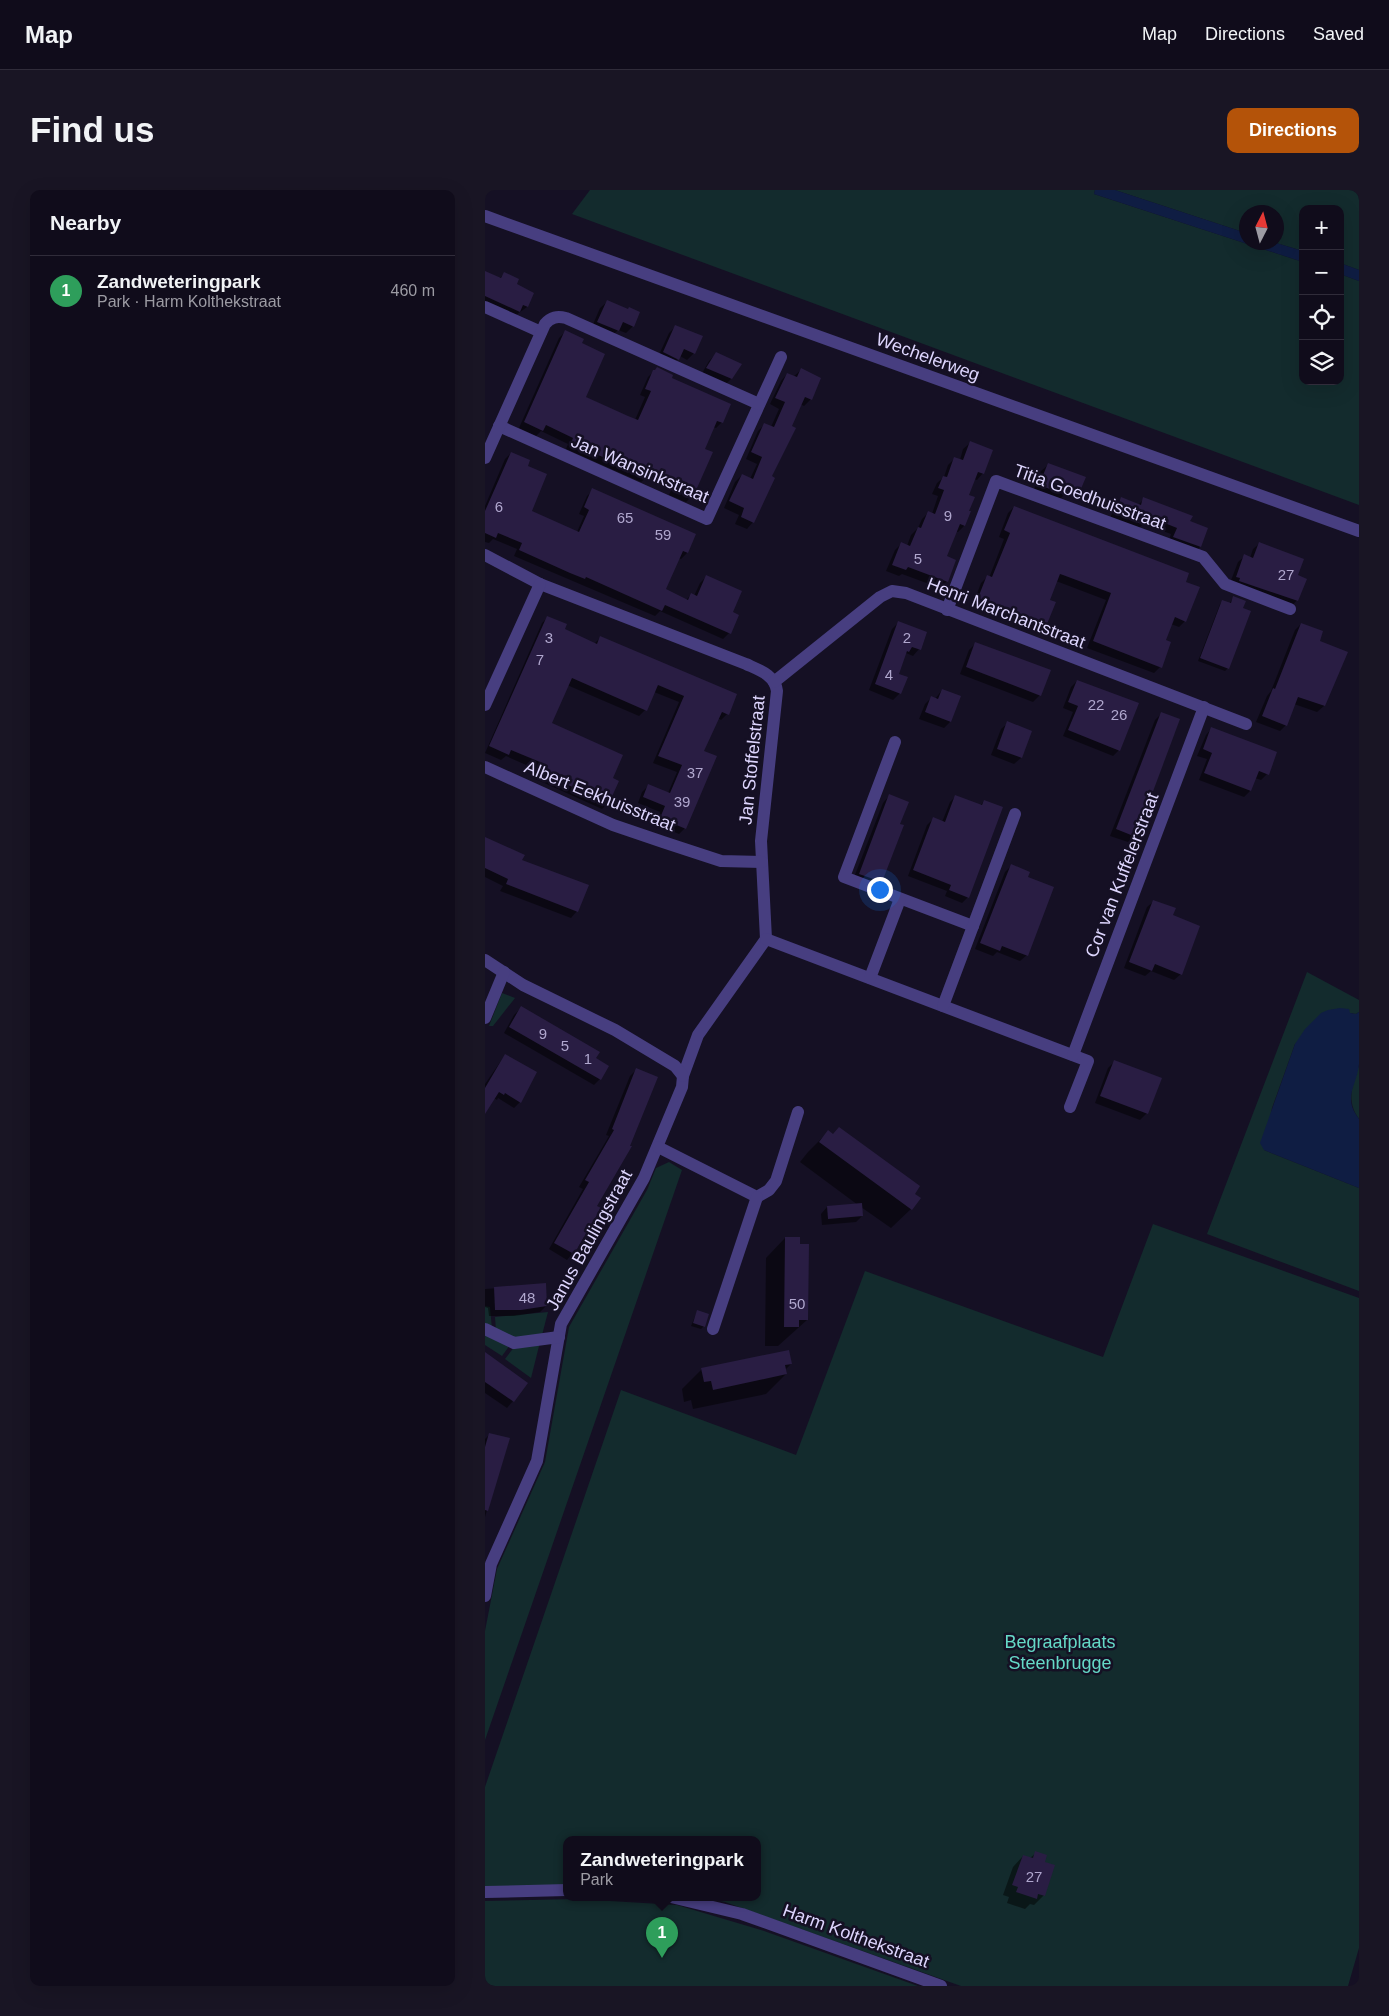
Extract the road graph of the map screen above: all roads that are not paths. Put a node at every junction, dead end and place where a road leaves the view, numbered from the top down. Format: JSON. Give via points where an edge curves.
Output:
{"nodes":[{"id":1,"x":485,"y":216,"type":"edge"},
{"id":2,"x":485,"y":307,"type":"edge"},
{"id":3,"x":541,"y":332,"type":"junction"},
{"id":4,"x":781,"y":357,"type":"dead end"},
{"id":5,"x":759,"y":404,"type":"junction"},
{"id":6,"x":499,"y":426,"type":"junction"},
{"id":7,"x":485,"y":458,"type":"edge"},
{"id":8,"x":1359,"y":531,"type":"edge"},
{"id":9,"x":485,"y":554,"type":"edge"},
{"id":10,"x":540,"y":584,"type":"junction"},
{"id":11,"x":1290,"y":609,"type":"dead end"},
{"id":12,"x":947,"y":610,"type":"junction"},
{"id":13,"x":775,"y":682,"type":"junction"},
{"id":14,"x":485,"y":705,"type":"edge"},
{"id":15,"x":1204,"y":707,"type":"junction"},
{"id":16,"x":1246,"y":724,"type":"dead end"},
{"id":17,"x":895,"y":742,"type":"dead end"},
{"id":18,"x":485,"y":767,"type":"edge"},
{"id":19,"x":1015,"y":814,"type":"dead end"},
{"id":20,"x":762,"y":862,"type":"junction"},
{"id":21,"x":900,"y":899,"type":"junction"},
{"id":22,"x":973,"y":926,"type":"junction"},
{"id":23,"x":765,"y":938,"type":"junction"},
{"id":24,"x":485,"y":960,"type":"edge"},
{"id":25,"x":504,"y":972,"type":"junction"},
{"id":26,"x":870,"y":978,"type":"junction"},
{"id":27,"x":943,"y":1006,"type":"junction"},
{"id":28,"x":485,"y":1018,"type":"edge"},
{"id":29,"x":1073,"y":1055,"type":"junction"},
{"id":30,"x":683,"y":1076,"type":"junction"},
{"id":31,"x":1070,"y":1107,"type":"dead end"},
{"id":32,"x":799,"y":1112,"type":"dead end"},
{"id":33,"x":658,"y":1147,"type":"junction"},
{"id":34,"x":757,"y":1197,"type":"junction"},
{"id":35,"x":485,"y":1329,"type":"edge"},
{"id":36,"x":713,"y":1329,"type":"dead end"},
{"id":37,"x":559,"y":1338,"type":"junction"},
{"id":38,"x":485,"y":1596,"type":"edge"},
{"id":39,"x":563,"y":1890,"type":"edge"},
{"id":40,"x":485,"y":1892,"type":"edge"},
{"id":41,"x":688,"y":1901,"type":"edge"},
{"id":42,"x":941,"y":1986,"type":"edge"}],
"edges":[{"from":1,"to":8,"type":"street","name":"Wechelerweg"},
{"from":2,"to":3,"type":"street"},
{"from":3,"to":5,"type":"street","via":[[549,319],[566,318]]},
{"from":3,"to":6,"type":"street"},
{"from":4,"to":5,"type":"street","name":"Jan Wansinkstraat"},
{"from":5,"to":6,"type":"street","name":"Jan Wansinkstraat","via":[[707,520]]},
{"from":6,"to":7,"type":"street"},
{"from":9,"to":10,"type":"street","name":"Jan Stoffelstraat"},
{"from":10,"to":13,"type":"street","name":"Jan Stoffelstraat","via":[[746,664]]},
{"from":10,"to":14,"type":"street"},
{"from":11,"to":12,"type":"street","name":"Titia Goedhuisstraat","via":[[1225,584],[1203,557],[996,481]]},
{"from":12,"to":13,"type":"street","name":"Henri Marchantstraat","via":[[903,592],[886,593]]},
{"from":12,"to":15,"type":"street","name":"Henri Marchantstraat"},
{"from":13,"to":20,"type":"street","name":"Jan Stoffelstraat","via":[[777,691],[761,841]]},
{"from":15,"to":16,"type":"street","name":"Henri Marchantstraat"},
{"from":15,"to":29,"type":"street","name":"Cor van Kuffelerstraat"},
{"from":17,"to":21,"type":"street","via":[[844,877]]},
{"from":18,"to":20,"type":"street","name":"Albert Eekhuisstraat","via":[[613,825],[721,861]]},
{"from":19,"to":22,"type":"street"},
{"from":20,"to":23,"type":"street","name":"Jan Stoffelstraat"},
{"from":21,"to":22,"type":"street"},
{"from":21,"to":26,"type":"street"},
{"from":22,"to":27,"type":"street"},
{"from":23,"to":26,"type":"street"},
{"from":23,"to":30,"type":"street","via":[[698,1035]]},
{"from":24,"to":25,"type":"street"},
{"from":25,"to":28,"type":"street"},
{"from":25,"to":30,"type":"street","via":[[529,988],[615,1030],[675,1066]]},
{"from":26,"to":27,"type":"street"},
{"from":27,"to":29,"type":"street"},
{"from":29,"to":31,"type":"street","via":[[1088,1061]]},
{"from":30,"to":33,"type":"street","name":"Janus Baulingstraat","via":[[682,1087]]},
{"from":32,"to":34,"type":"street","via":[[776,1181]]},
{"from":33,"to":34,"type":"street"},
{"from":33,"to":37,"type":"street","name":"Janus Baulingstraat","via":[[644,1178],[561,1324]]},
{"from":34,"to":36,"type":"street"},
{"from":35,"to":37,"type":"street","via":[[514,1343]]},
{"from":37,"to":38,"type":"street","name":"Janus Baulingstraat","via":[[537,1461],[491,1564]]},
{"from":39,"to":40,"type":"street"},
{"from":41,"to":42,"type":"street","name":"Harm Kolthekstraat","via":[[742,1914]]}]}
